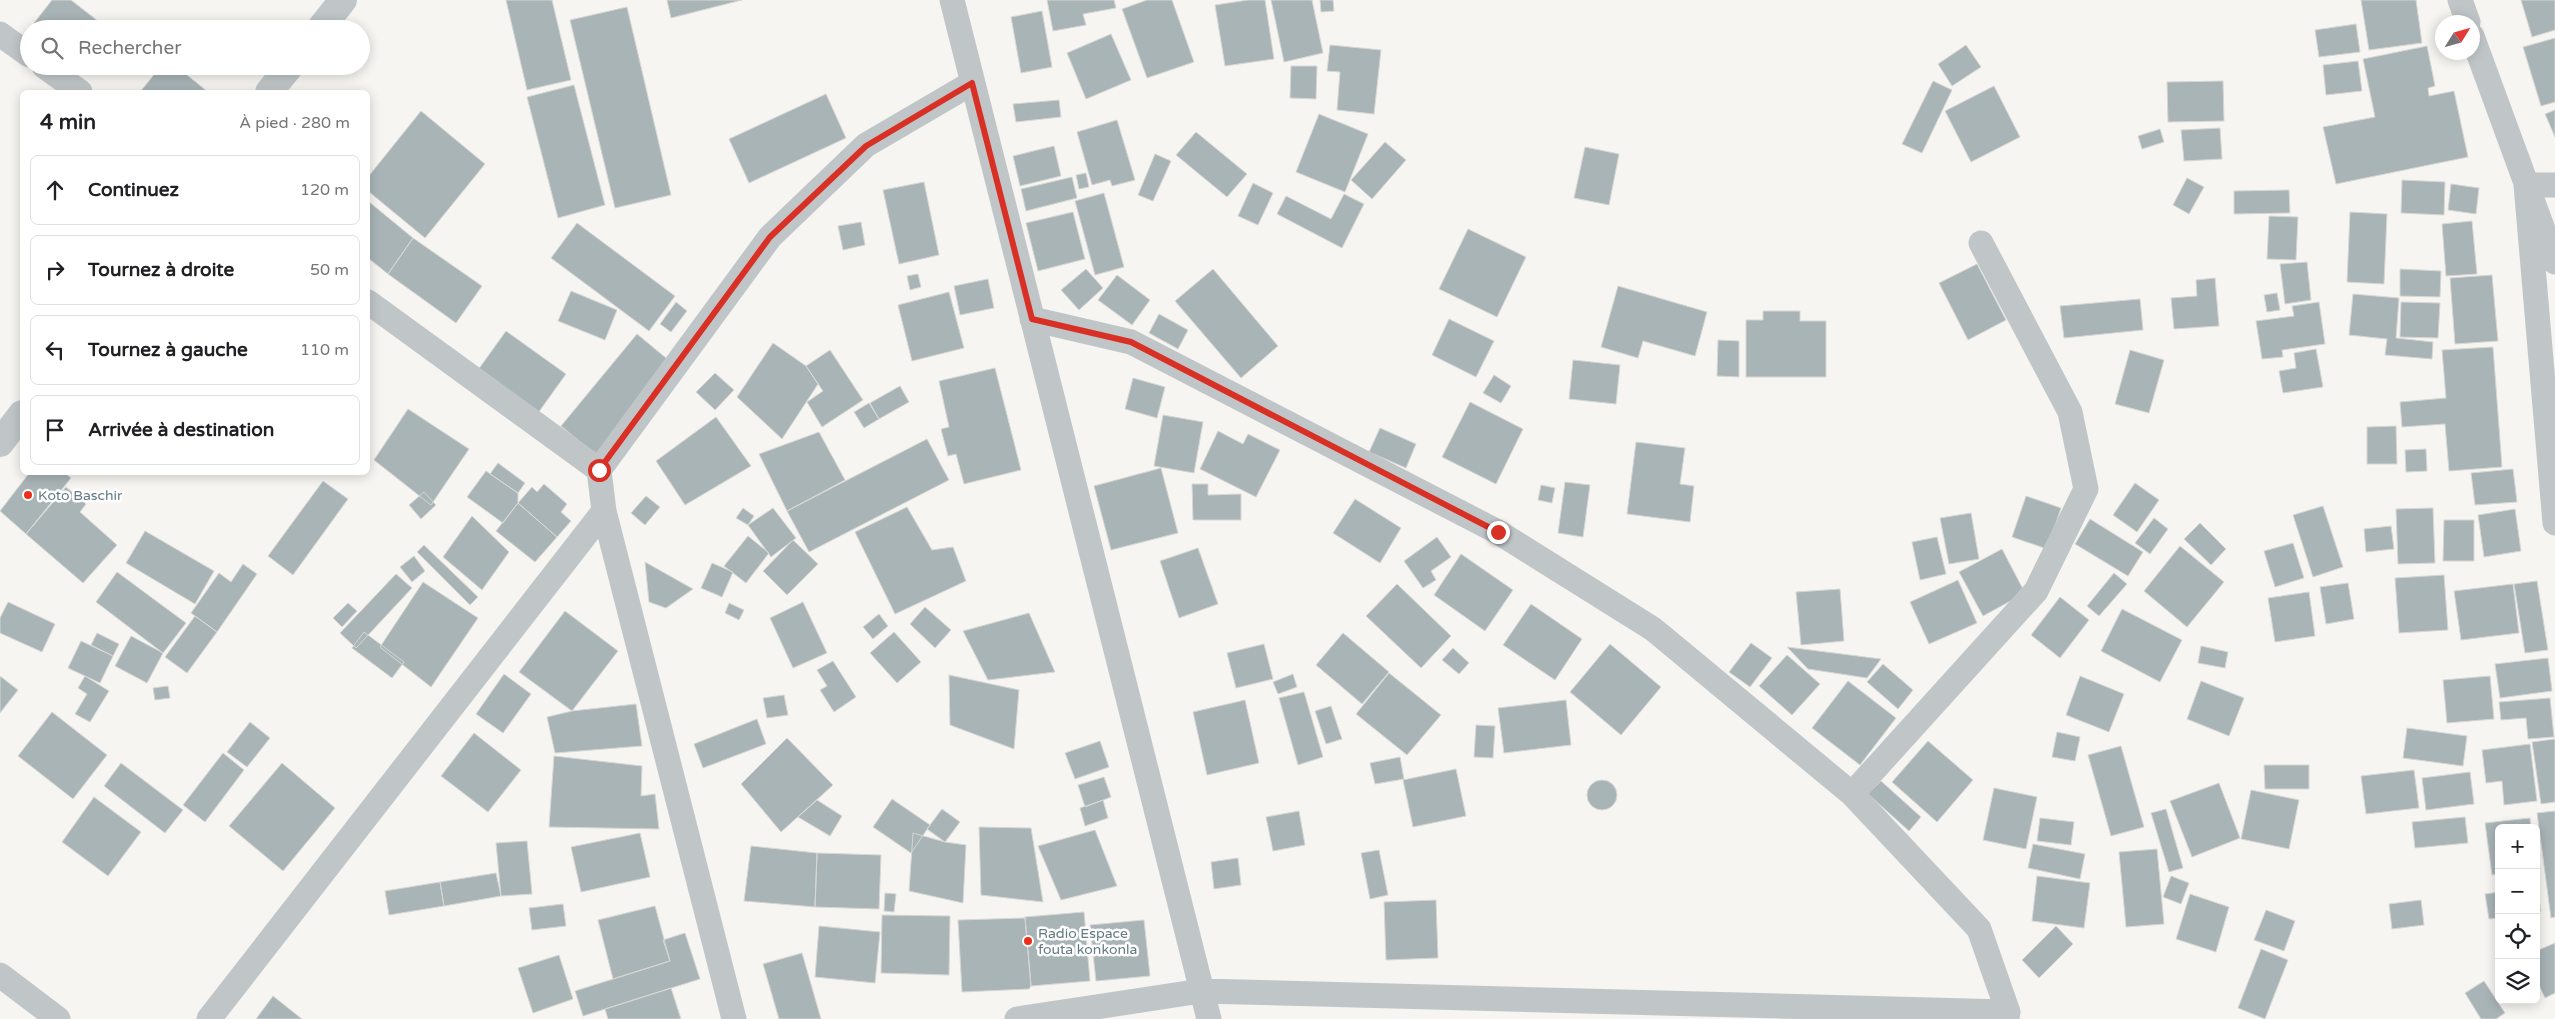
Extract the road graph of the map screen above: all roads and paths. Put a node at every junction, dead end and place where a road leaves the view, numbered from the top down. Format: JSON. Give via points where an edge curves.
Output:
{"nodes":[{"id":1,"x":343,"y":0,"type":"edge"},
{"id":2,"x":952,"y":0,"type":"edge"},
{"id":3,"x":2460,"y":0,"type":"edge"},
{"id":4,"x":2465,"y":15,"type":"edge"},
{"id":5,"x":327,"y":20,"type":"edge"},
{"id":6,"x":0,"y":34,"type":"edge"},
{"id":7,"x":20,"y":48,"type":"edge"},
{"id":8,"x":2480,"y":58,"type":"edge"},
{"id":9,"x":56,"y":75,"type":"edge"},
{"id":10,"x":283,"y":75,"type":"edge"},
{"id":11,"x":972,"y":83,"type":"junction"},
{"id":12,"x":77,"y":90,"type":"edge"},
{"id":13,"x":271,"y":90,"type":"edge"},
{"id":14,"x":2526,"y":185,"type":"junction"},
{"id":15,"x":2555,"y":185,"type":"edge"},
{"id":16,"x":1981,"y":243,"type":"dead end"},
{"id":17,"x":2555,"y":262,"type":"edge"},
{"id":18,"x":370,"y":303,"type":"edge"},
{"id":19,"x":1032,"y":319,"type":"junction"},
{"id":20,"x":20,"y":417,"type":"edge"},
{"id":21,"x":0,"y":443,"type":"edge"},
{"id":22,"x":599,"y":470,"type":"junction"},
{"id":23,"x":604,"y":511,"type":"junction"},
{"id":24,"x":2555,"y":523,"type":"edge"},
{"id":25,"x":1852,"y":794,"type":"junction"},
{"id":26,"x":0,"y":975,"type":"edge"},
{"id":27,"x":1201,"y":991,"type":"junction"},
{"id":28,"x":2007,"y":1015,"type":"edge"},
{"id":29,"x":58,"y":1019,"type":"edge"},
{"id":30,"x":209,"y":1019,"type":"edge"},
{"id":31,"x":734,"y":1019,"type":"edge"},
{"id":32,"x":1017,"y":1019,"type":"edge"},
{"id":33,"x":1209,"y":1019,"type":"edge"}],
"edges":[{"from":1,"to":5,"type":"street"},
{"from":2,"to":11,"type":"street"},
{"from":3,"to":4,"type":"street"},
{"from":6,"to":7,"type":"street"},
{"from":8,"to":14,"type":"street"},
{"from":9,"to":12,"type":"street"},
{"from":10,"to":13,"type":"street"},
{"from":11,"to":19,"type":"street"},
{"from":11,"to":22,"type":"street","via":[[866,146],[770,237]]},
{"from":14,"to":15,"type":"street"},
{"from":14,"to":17,"type":"street"},
{"from":14,"to":24,"type":"street"},
{"from":16,"to":25,"type":"street","via":[[2070,412],[2086,489],[2036,591]]},
{"from":18,"to":22,"type":"street"},
{"from":19,"to":25,"type":"street","via":[[1131,342],[1498,532],[1653,629]]},
{"from":19,"to":27,"type":"street"},
{"from":20,"to":21,"type":"street"},
{"from":22,"to":23,"type":"street"},
{"from":23,"to":30,"type":"street"},
{"from":23,"to":31,"type":"street"},
{"from":25,"to":28,"type":"street","via":[[1979,929]]},
{"from":26,"to":29,"type":"street"},
{"from":27,"to":28,"type":"street"},
{"from":27,"to":32,"type":"street"},
{"from":27,"to":33,"type":"street"}]}
